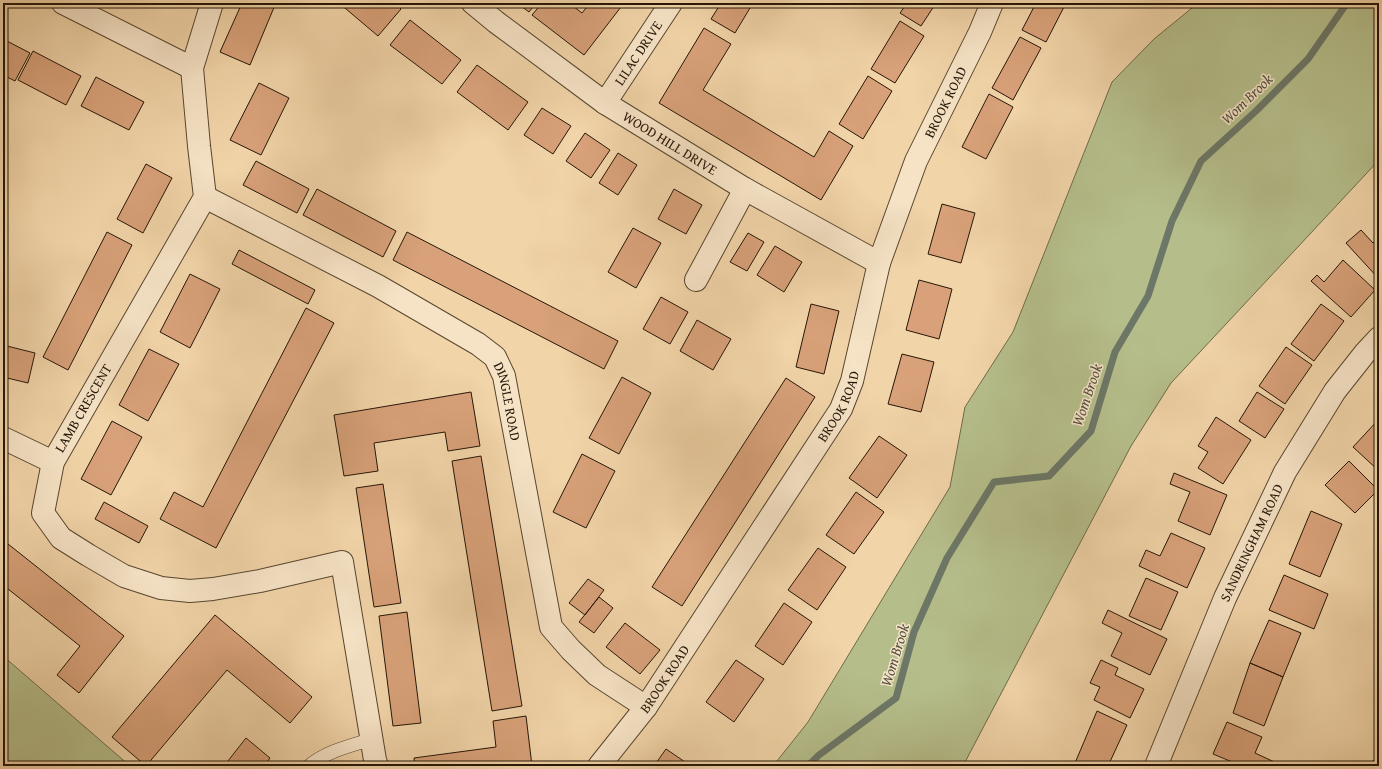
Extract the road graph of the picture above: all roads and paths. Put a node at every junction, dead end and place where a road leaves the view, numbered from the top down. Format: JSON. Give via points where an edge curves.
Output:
{"nodes":[{"id":1,"x":63,"y":3,"type":"edge"},
{"id":2,"x":212,"y":3,"type":"edge"},
{"id":3,"x":473,"y":3,"type":"edge"},
{"id":4,"x":671,"y":3,"type":"edge"},
{"id":5,"x":992,"y":3,"type":"edge"},
{"id":6,"x":192,"y":68,"type":"junction"},
{"id":7,"x":604,"y":103,"type":"junction"},
{"id":8,"x":745,"y":189,"type":"junction"},
{"id":9,"x":205,"y":197,"type":"junction"},
{"id":10,"x":879,"y":263,"type":"junction"},
{"id":11,"x":696,"y":280,"type":"dead end"},
{"id":12,"x":1379,"y":338,"type":"edge"},
{"id":13,"x":3,"y":438,"type":"edge"},
{"id":14,"x":52,"y":462,"type":"junction"},
{"id":15,"x":646,"y":707,"type":"junction"},
{"id":16,"x":372,"y":739,"type":"junction"},
{"id":17,"x":309,"y":766,"type":"edge"},
{"id":18,"x":377,"y":766,"type":"edge"},
{"id":19,"x":599,"y":766,"type":"edge"},
{"id":20,"x":1156,"y":766,"type":"edge"}],
"edges":[{"from":1,"to":6,"type":"street"},
{"from":2,"to":6,"type":"street"},
{"from":3,"to":7,"type":"street","name":"WOOD HILL DRIVE"},
{"from":4,"to":7,"type":"street","name":"LILAC DRIVE"},
{"from":5,"to":10,"type":"street","name":"BROOK ROAD","via":[[916,161]]},
{"from":6,"to":9,"type":"street"},
{"from":7,"to":8,"type":"street","name":"WOOD HILL DRIVE"},
{"from":8,"to":10,"type":"street","name":"WOOD HILL DRIVE"},
{"from":8,"to":11,"type":"street"},
{"from":9,"to":14,"type":"street","name":"LAMB CRESCENT"},
{"from":9,"to":15,"type":"street","name":"DINGLE ROAD","via":[[378,286],[478,344],[495,357],[504,376],[551,627],[570,650],[597,675]]},
{"from":10,"to":15,"type":"street","name":"BROOK ROAD","via":[[852,381],[841,410]]},
{"from":12,"to":20,"type":"street","name":"SANDRINGHAM ROAD","via":[[1335,391],[1285,472],[1225,598]]},
{"from":13,"to":14,"type":"street"},
{"from":14,"to":16,"type":"street","name":"LAMB CRESCENT","via":[[43,513],[61,538],[124,576],[161,588],[190,591],[260,581],[342,562]]},
{"from":15,"to":19,"type":"street","name":"BROOK ROAD"},
{"from":16,"to":17,"type":"lane","via":[[335,750]]},
{"from":16,"to":18,"type":"street"}]}
